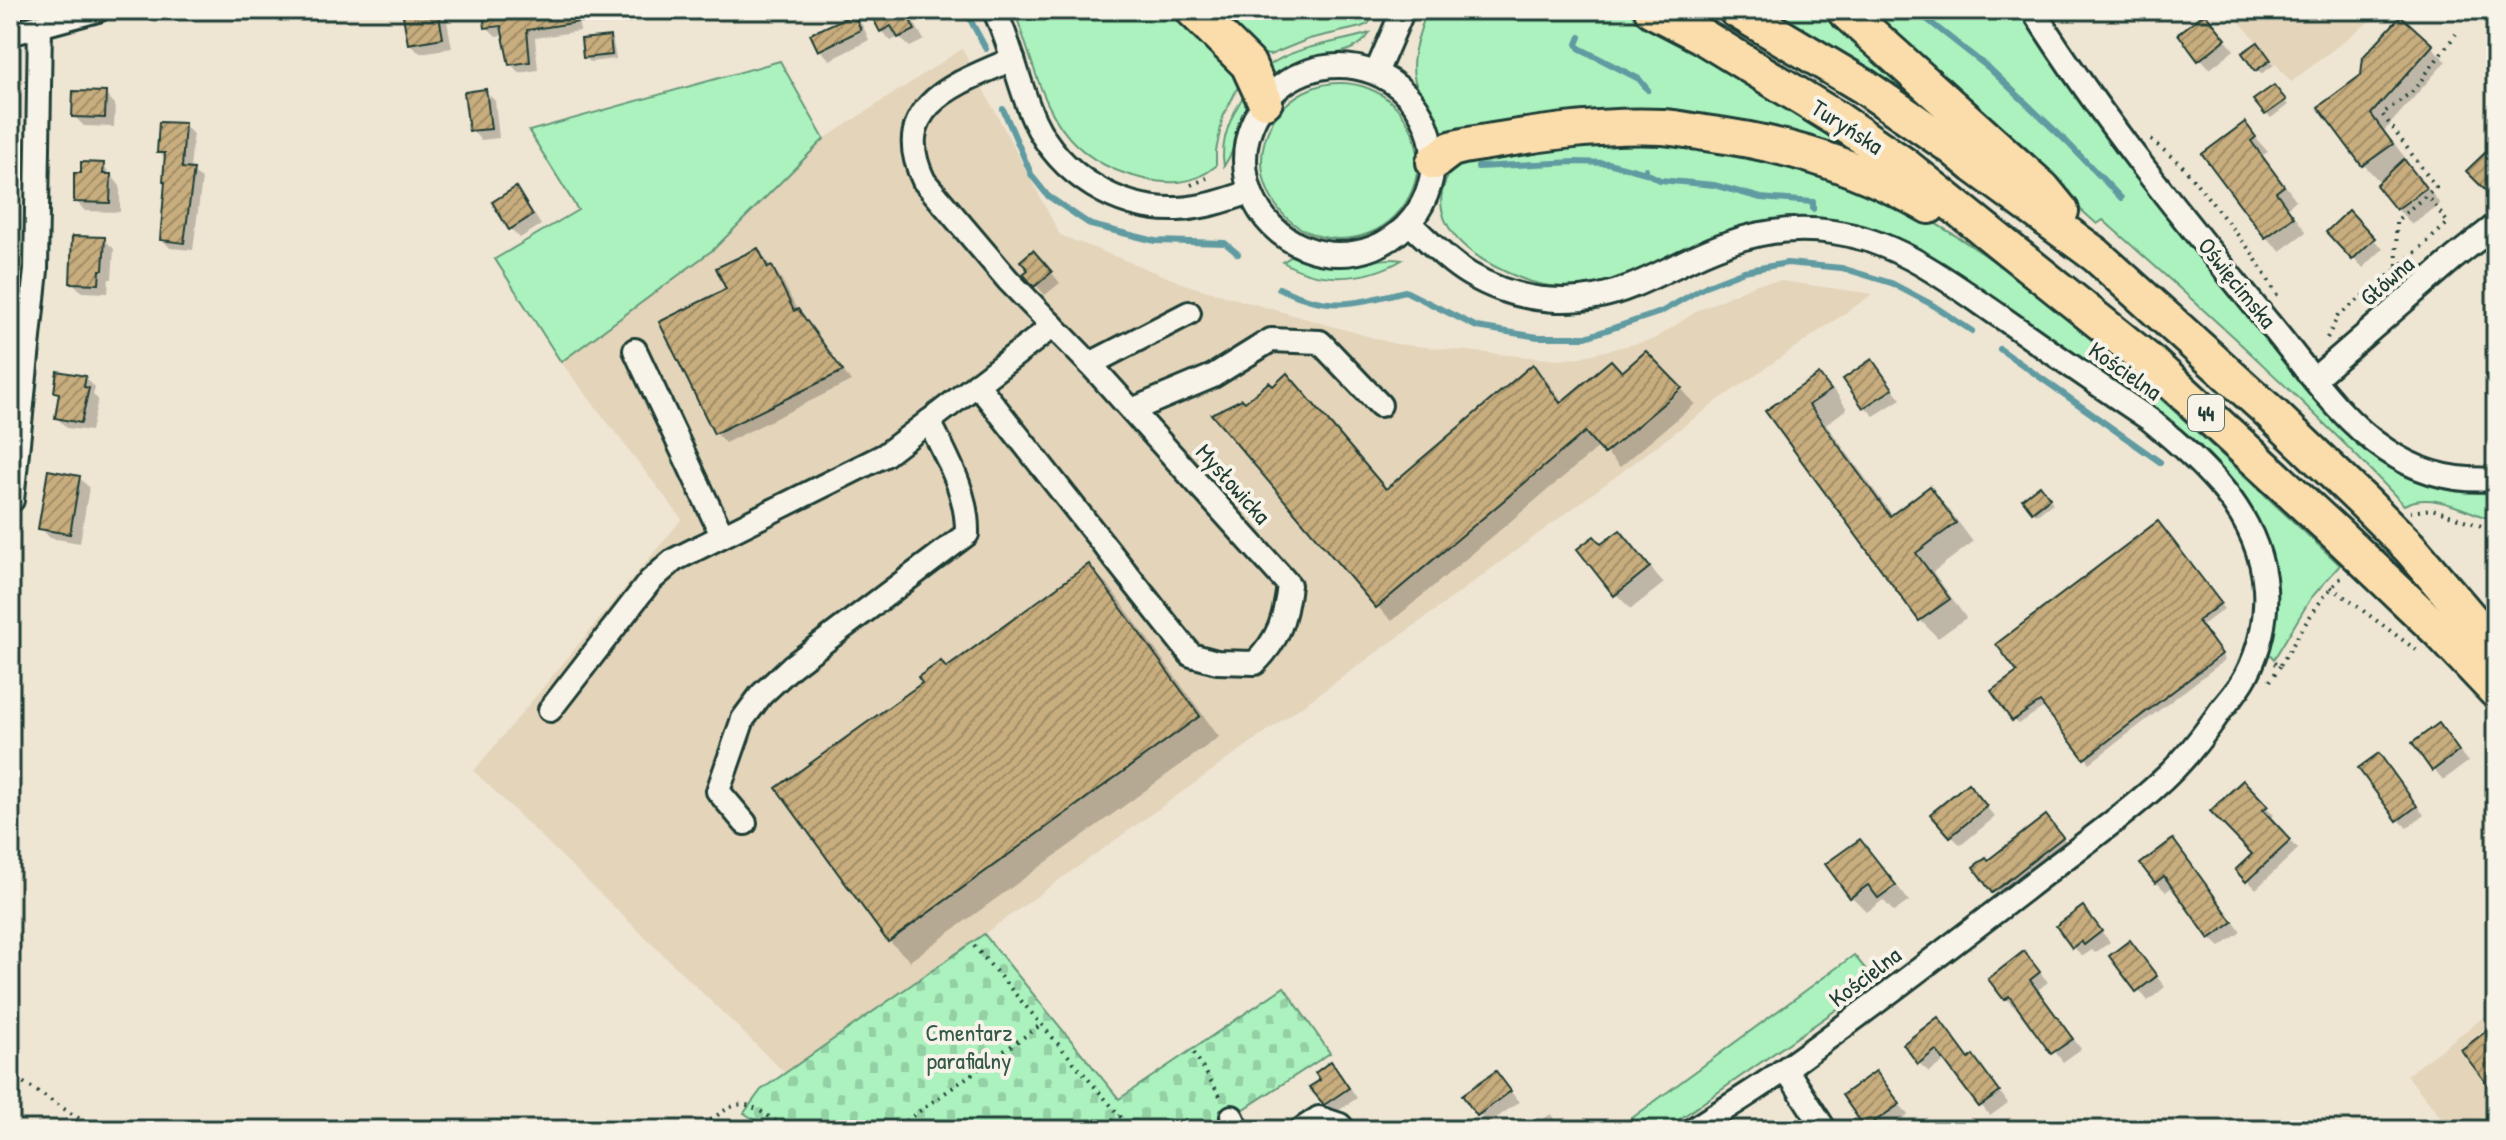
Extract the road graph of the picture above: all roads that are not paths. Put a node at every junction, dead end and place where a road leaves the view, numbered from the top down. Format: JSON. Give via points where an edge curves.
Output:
{"nodes":[{"id":1,"x":98,"y":10,"type":"edge"},
{"id":2,"x":994,"y":10,"type":"edge"},
{"id":3,"x":1193,"y":10,"type":"edge"},
{"id":4,"x":1403,"y":10,"type":"edge"},
{"id":5,"x":1652,"y":10,"type":"edge"},
{"id":6,"x":1736,"y":10,"type":"edge"},
{"id":7,"x":1844,"y":10,"type":"edge"},
{"id":8,"x":2033,"y":10,"type":"edge"},
{"id":9,"x":40,"y":26,"type":"junction"},
{"id":10,"x":10,"y":34,"type":"edge"},
{"id":11,"x":1013,"y":59,"type":"junction"},
{"id":12,"x":1376,"y":73,"type":"junction"},
{"id":13,"x":1265,"y":101,"type":"junction"},
{"id":14,"x":1434,"y":162,"type":"junction"},
{"id":15,"x":1250,"y":192,"type":"junction"},
{"id":16,"x":1409,"y":223,"type":"junction"},
{"id":17,"x":2496,"y":225,"type":"edge"},
{"id":18,"x":2096,"y":255,"type":"junction"},
{"id":19,"x":2028,"y":265,"type":"junction"},
{"id":20,"x":1189,"y":313,"type":"dead end"},
{"id":21,"x":1053,"y":326,"type":"junction"},
{"id":22,"x":635,"y":350,"type":"dead end"},
{"id":23,"x":1090,"y":364,"type":"junction"},
{"id":24,"x":2321,"y":373,"type":"junction"},
{"id":25,"x":977,"y":384,"type":"junction"},
{"id":26,"x":1380,"y":405,"type":"dead end"},
{"id":27,"x":1132,"y":410,"type":"junction"},
{"id":28,"x":929,"y":421,"type":"junction"},
{"id":29,"x":2496,"y":479,"type":"edge"},
{"id":30,"x":12,"y":500,"type":"dead end"},
{"id":31,"x":722,"y":535,"type":"junction"},
{"id":32,"x":2496,"y":649,"type":"edge"},
{"id":33,"x":2496,"y":691,"type":"edge"},
{"id":34,"x":550,"y":710,"type":"dead end"},
{"id":35,"x":745,"y":823,"type":"dead end"},
{"id":36,"x":1786,"y":1069,"type":"junction"},
{"id":37,"x":1301,"y":1130,"type":"edge"},
{"id":38,"x":1344,"y":1130,"type":"edge"},
{"id":39,"x":1692,"y":1130,"type":"edge"},
{"id":40,"x":1825,"y":1130,"type":"edge"}],
"edges":[{"from":1,"to":9,"type":"street"},
{"from":2,"to":11,"type":"street"},
{"from":3,"to":13,"type":"highway","via":[[1248,64]]},
{"from":4,"to":12,"type":"street"},
{"from":5,"to":19,"type":"highway","name":"Turyńska","number":"44","via":[[1837,119],[1904,165]]},
{"from":6,"to":18,"type":"highway","name":"Turyńska","number":"44","via":[[1865,87]]},
{"from":7,"to":18,"type":"highway","via":[[2043,189]]},
{"from":8,"to":24,"type":"street","name":"Oświęcimska","via":[[2140,163]]},
{"from":9,"to":10,"type":"street"},
{"from":9,"to":30,"type":"street","via":[[36,270]]},
{"from":11,"to":15,"type":"street","via":[[1033,118],[1051,149],[1077,176],[1105,194],[1143,206],[1178,209]]},
{"from":11,"to":21,"type":"street","name":"Mysłowicka","via":[[936,97],[918,123],[914,153],[924,181]]},
{"from":12,"to":13,"type":"street","via":[[1328,66],[1304,72]]},
{"from":12,"to":14,"type":"street","via":[[1395,84],[1424,118]]},
{"from":13,"to":15,"type":"street","via":[[1246,145]]},
{"from":14,"to":16,"type":"street","via":[[1431,184]]},
{"from":14,"to":19,"type":"highway","via":[[1463,146],[1600,128],[1664,127],[1729,136],[1790,148],[1897,187]]},
{"from":15,"to":16,"type":"street","via":[[1278,231],[1321,253],[1369,249]]},
{"from":16,"to":36,"type":"street","name":"Kościelna","via":[[1472,276],[1512,293],[1556,300],[1613,293],[1723,245],[1770,232],[1836,233],[1873,241],[1965,292],[2149,419],[2209,473],[2241,513],[2256,544],[2265,589],[2256,655],[2202,738],[2156,787]]},
{"from":17,"to":24,"type":"street","name":"Główna"},
{"from":18,"to":32,"type":"highway","number":"44","via":[[2364,502]]},
{"from":19,"to":33,"type":"highway","number":"44","via":[[2162,373],[2440,632]]},
{"from":20,"to":23,"type":"street"},
{"from":21,"to":23,"type":"street","name":"Mysłowicka"},
{"from":21,"to":25,"type":"street"},
{"from":22,"to":31,"type":"street"},
{"from":23,"to":27,"type":"street","name":"Mysłowicka"},
{"from":24,"to":29,"type":"street","name":"Oświęcimska","via":[[2366,435],[2400,459],[2448,477]]},
{"from":25,"to":27,"type":"street","name":"Mysłowicka","via":[[1191,655],[1255,663],[1277,635],[1289,585]]},
{"from":25,"to":28,"type":"street"},
{"from":26,"to":27,"type":"street","via":[[1320,342],[1271,340],[1213,376]]},
{"from":28,"to":31,"type":"street","via":[[885,455]]},
{"from":28,"to":35,"type":"street","via":[[961,488],[967,534],[761,695],[743,719],[718,791]]},
{"from":31,"to":34,"type":"street","via":[[674,560],[650,581]]},
{"from":36,"to":39,"type":"street","name":"Kościelna"},
{"from":36,"to":40,"type":"street"},
{"from":37,"to":38,"type":"street","via":[[1319,1118]]}]}
